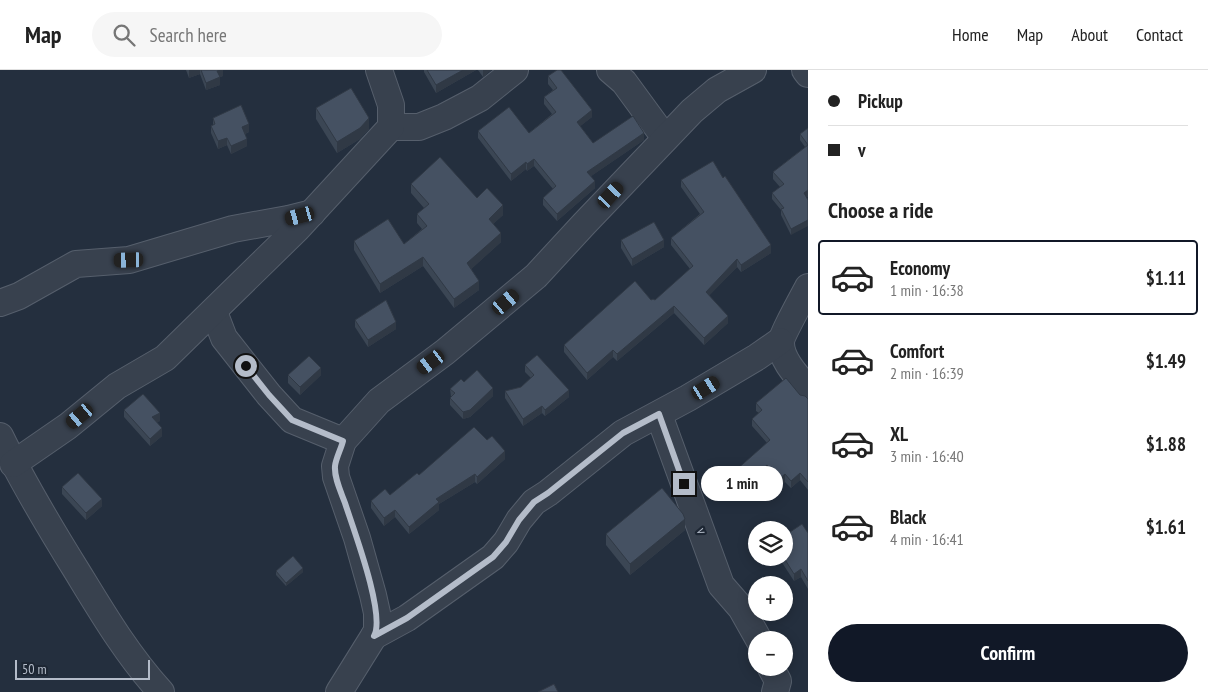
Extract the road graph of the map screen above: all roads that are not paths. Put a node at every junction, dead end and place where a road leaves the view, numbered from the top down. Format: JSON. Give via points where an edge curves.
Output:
{"nodes":[{"id":1,"x":379,"y":70,"type":"edge"},
{"id":2,"x":516,"y":70,"type":"edge"},
{"id":3,"x":610,"y":70,"type":"edge"},
{"id":4,"x":752,"y":70,"type":"edge"},
{"id":5,"x":805,"y":70,"type":"edge"},
{"id":6,"x":808,"y":74,"type":"edge"},
{"id":7,"x":391,"y":127,"type":"junction"},
{"id":8,"x":665,"y":138,"type":"junction"},
{"id":9,"x":312,"y":213,"type":"junction"},
{"id":10,"x":808,"y":287,"type":"edge"},
{"id":11,"x":0,"y":303,"type":"edge"},
{"id":12,"x":214,"y":312,"type":"junction"},
{"id":13,"x":780,"y":341,"type":"junction"},
{"id":14,"x":808,"y":389,"type":"edge"},
{"id":15,"x":659,"y":414,"type":"junction"},
{"id":16,"x":0,"y":436,"type":"edge"},
{"id":17,"x":343,"y":441,"type":"junction"},
{"id":18,"x":13,"y":464,"type":"junction"},
{"id":19,"x":754,"y":631,"type":"edge"},
{"id":20,"x":374,"y":636,"type":"junction"},
{"id":21,"x":775,"y":676,"type":"edge"},
{"id":22,"x":160,"y":692,"type":"edge"},
{"id":23,"x":338,"y":692,"type":"edge"},
{"id":24,"x":775,"y":692,"type":"edge"}],
"edges":[{"from":1,"to":7,"type":"street","via":[[391,105]]},
{"from":2,"to":7,"type":"street","via":[[480,98],[444,117],[419,127]]},
{"from":3,"to":8,"type":"street","via":[[624,82]]},
{"from":4,"to":8,"type":"street","via":[[717,90]]},
{"from":5,"to":6,"type":"street"},
{"from":7,"to":9,"type":"street"},
{"from":8,"to":17,"type":"street","via":[[536,276],[379,401]]},
{"from":9,"to":11,"type":"street","via":[[233,229],[129,260],[76,264]]},
{"from":9,"to":12,"type":"street"},
{"from":10,"to":13,"type":"street"},
{"from":12,"to":17,"type":"street","via":[[224,338],[292,420]]},
{"from":12,"to":18,"type":"street","via":[[165,358],[117,386],[68,426]]},
{"from":13,"to":14,"type":"street","via":[[783,354]]},
{"from":13,"to":15,"type":"street"},
{"from":15,"to":19,"type":"street","name":"v","via":[[721,585],[741,608]]},
{"from":15,"to":20,"type":"street","via":[[623,433],[534,502],[493,557],[407,618]]},
{"from":16,"to":18,"type":"street"},
{"from":17,"to":20,"type":"street","via":[[335,466],[336,477],[373,595],[377,613]]},
{"from":18,"to":22,"type":"street","via":[[109,624]]},
{"from":20,"to":23,"type":"street"},
{"from":21,"to":24,"type":"street","via":[[778,681]]}]}
